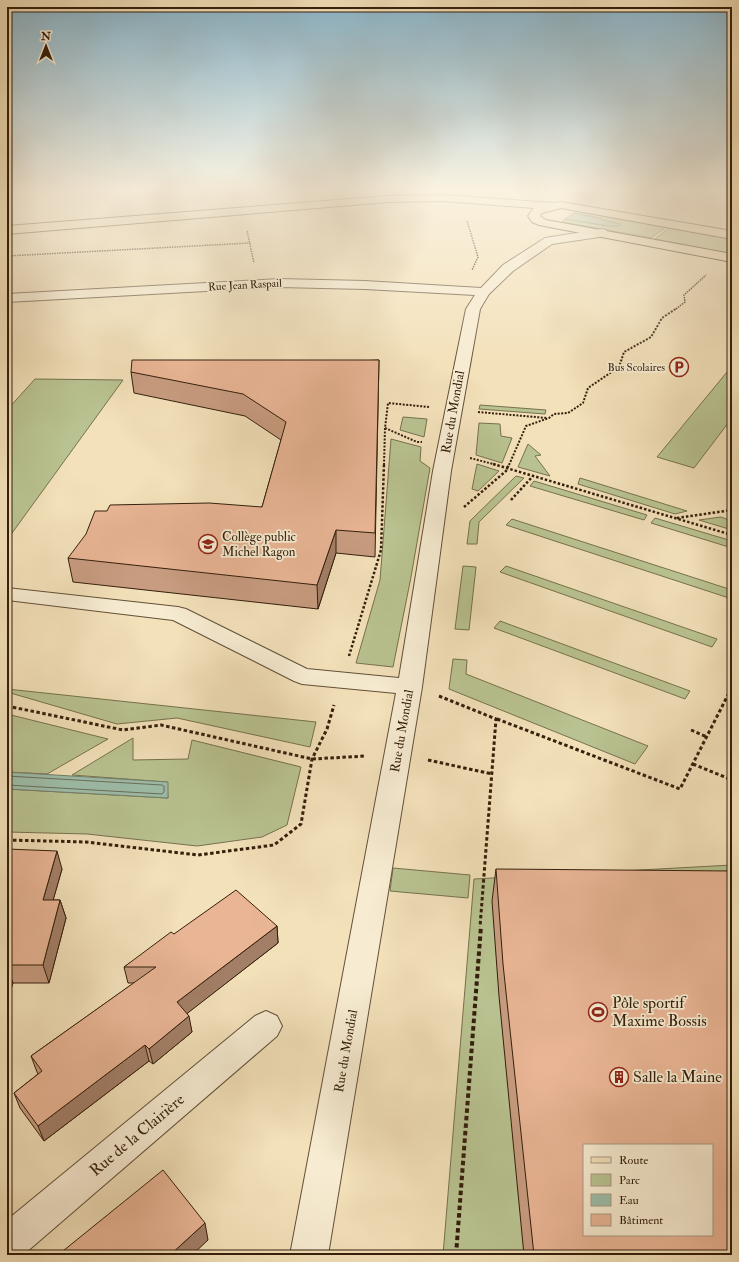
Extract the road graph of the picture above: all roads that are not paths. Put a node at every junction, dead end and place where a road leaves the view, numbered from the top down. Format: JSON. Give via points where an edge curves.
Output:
{"nodes":[{"id":1,"x":543,"y":246,"type":"edge"},
{"id":2,"x":669,"y":246,"type":"edge"},
{"id":3,"x":732,"y":258,"type":"edge"},
{"id":4,"x":484,"y":292,"type":"junction"},
{"id":5,"x":7,"y":298,"type":"edge"},
{"id":6,"x":7,"y":594,"type":"edge"},
{"id":7,"x":410,"y":688,"type":"junction"},
{"id":8,"x":266,"y":1026,"type":"dead end"},
{"id":9,"x":7,"y":1244,"type":"edge"},
{"id":10,"x":309,"y":1255,"type":"edge"}],
"edges":[{"from":1,"to":4,"type":"street","name":"Rue du Mondial","via":[[508,268]]},
{"from":2,"to":3,"type":"main road"},
{"from":4,"to":5,"type":"street","name":"Rue Jean Raspail","via":[[299,283]]},
{"from":4,"to":7,"type":"street","name":"Rue du Mondial","via":[[473,309],[455,395]]},
{"from":6,"to":7,"type":"street","via":[[178,614],[302,676]]},
{"from":7,"to":10,"type":"street","name":"Rue du Mondial"},
{"from":8,"to":9,"type":"street","name":"Rue de la Clairière"}]}
